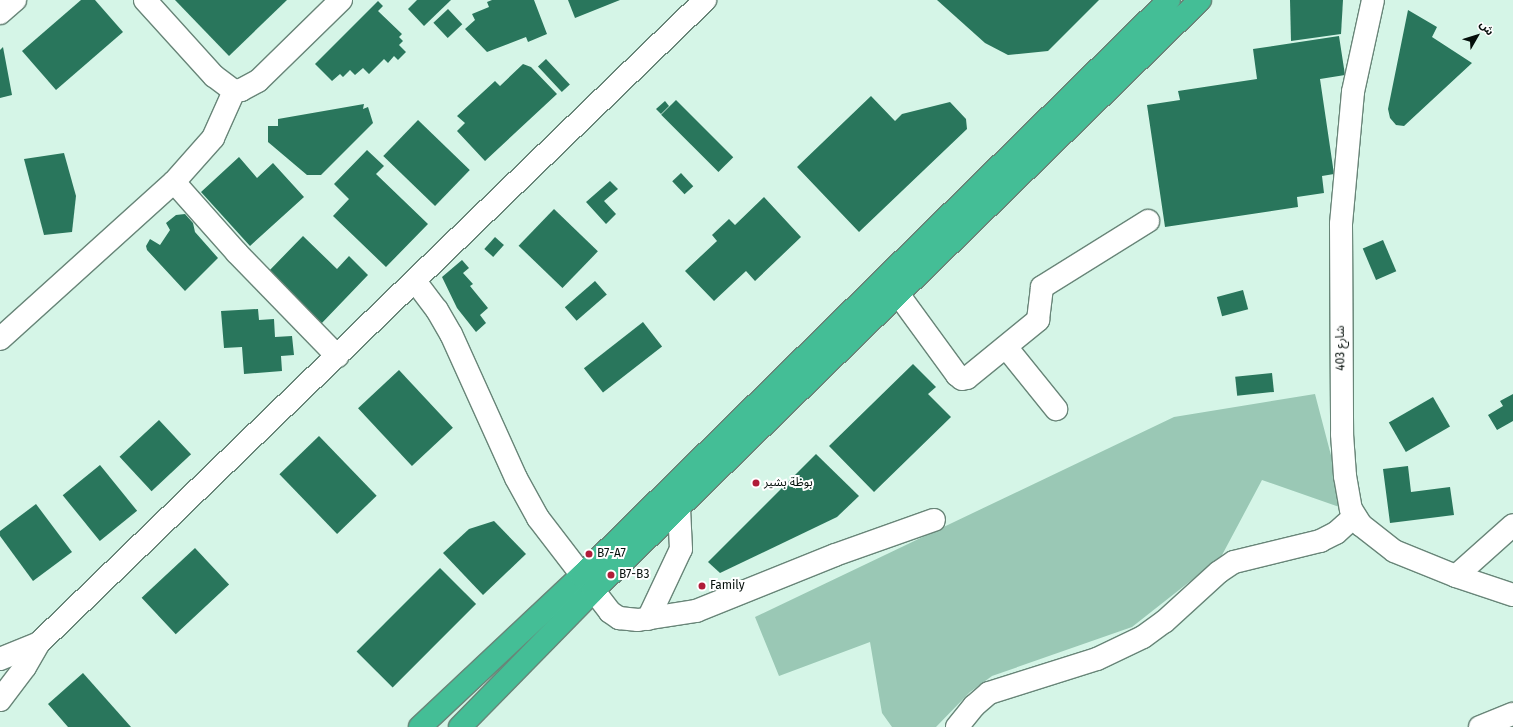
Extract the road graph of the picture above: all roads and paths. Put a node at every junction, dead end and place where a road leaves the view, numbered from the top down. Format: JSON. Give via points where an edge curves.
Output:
{"nodes":[{"id":1,"x":15,"y":0,"type":"edge"},
{"id":2,"x":145,"y":0,"type":"edge"},
{"id":3,"x":341,"y":0,"type":"edge"},
{"id":4,"x":704,"y":0,"type":"edge"},
{"id":5,"x":1169,"y":0,"type":"edge"},
{"id":6,"x":1200,"y":0,"type":"edge"},
{"id":7,"x":1373,"y":0,"type":"edge"},
{"id":8,"x":0,"y":13,"type":"edge"},
{"id":9,"x":234,"y":91,"type":"junction"},
{"id":10,"x":174,"y":182,"type":"junction"},
{"id":11,"x":1148,"y":221,"type":"dead end"},
{"id":12,"x":415,"y":281,"type":"junction"},
{"id":13,"x":898,"y":294,"type":"junction"},
{"id":14,"x":0,"y":339,"type":"edge"},
{"id":15,"x":1006,"y":347,"type":"junction"},
{"id":16,"x":337,"y":356,"type":"junction"},
{"id":17,"x":1056,"y":409,"type":"dead end"},
{"id":18,"x":679,"y":508,"type":"junction"},
{"id":19,"x":1354,"y":517,"type":"junction"},
{"id":20,"x":934,"y":520,"type":"dead end"},
{"id":21,"x":1513,"y":525,"type":"edge"},
{"id":22,"x":1456,"y":576,"type":"junction"},
{"id":23,"x":587,"y":583,"type":"junction"},
{"id":24,"x":1513,"y":595,"type":"edge"},
{"id":25,"x":648,"y":619,"type":"junction"},
{"id":26,"x":38,"y":643,"type":"junction"},
{"id":27,"x":0,"y":659,"type":"edge"},
{"id":28,"x":0,"y":700,"type":"edge"},
{"id":29,"x":1513,"y":714,"type":"edge"},
{"id":30,"x":420,"y":727,"type":"edge"},
{"id":31,"x":460,"y":727,"type":"edge"},
{"id":32,"x":957,"y":727,"type":"edge"},
{"id":33,"x":1480,"y":727,"type":"edge"}],
"edges":[{"from":1,"to":8,"type":"street"},
{"from":2,"to":9,"type":"street","via":[[214,76]]},
{"from":3,"to":9,"type":"street","via":[[258,81]]},
{"from":4,"to":12,"type":"street"},
{"from":5,"to":23,"type":"highway"},
{"from":6,"to":13,"type":"highway"},
{"from":7,"to":19,"type":"street","name":"شارع 403","via":[[1354,92],[1341,224],[1342,434],[1345,476]]},
{"from":9,"to":10,"type":"street","via":[[213,138]]},
{"from":10,"to":14,"type":"street"},
{"from":10,"to":16,"type":"street","via":[[237,253]]},
{"from":11,"to":15,"type":"street","via":[[1042,287],[1038,320]]},
{"from":12,"to":16,"type":"street"},
{"from":12,"to":23,"type":"street","via":[[451,334],[526,499],[549,535]]},
{"from":13,"to":15,"type":"street","via":[[962,379],[967,378]]},
{"from":13,"to":18,"type":"highway"},
{"from":15,"to":17,"type":"street"},
{"from":16,"to":26,"type":"street"},
{"from":18,"to":23,"type":"highway"},
{"from":18,"to":25,"type":"street","via":[[681,549]]},
{"from":19,"to":22,"type":"street","via":[[1370,534],[1394,551]]},
{"from":19,"to":32,"type":"street","via":[[1336,533],[1320,541],[1234,562],[1143,637],[1097,659],[989,694],[974,706]]},
{"from":20,"to":25,"type":"street","via":[[836,555],[713,606],[680,615]]},
{"from":21,"to":22,"type":"street"},
{"from":22,"to":24,"type":"street"},
{"from":23,"to":25,"type":"street","via":[[610,612],[619,618]]},
{"from":23,"to":30,"type":"highway"},
{"from":23,"to":31,"type":"highway"},
{"from":26,"to":27,"type":"street"},
{"from":26,"to":28,"type":"street","via":[[25,667]]},
{"from":29,"to":33,"type":"street"}]}
